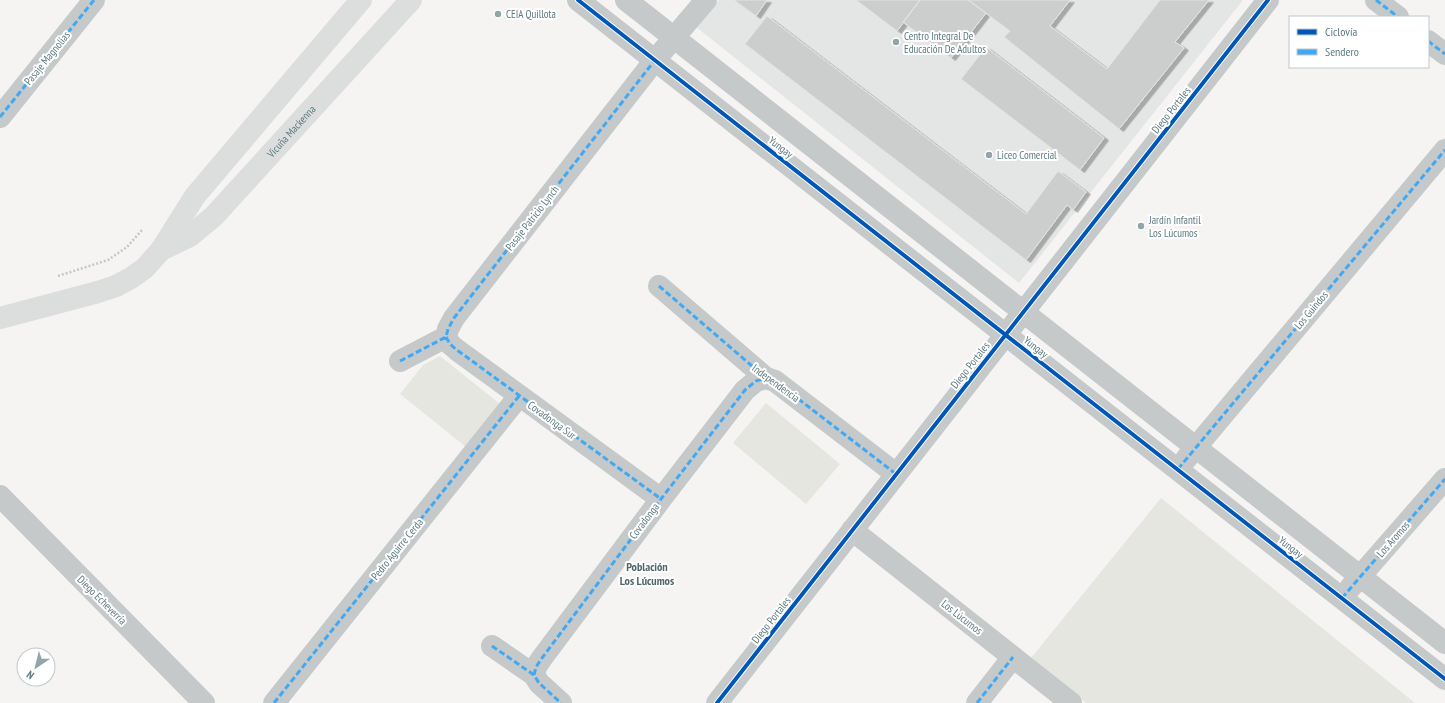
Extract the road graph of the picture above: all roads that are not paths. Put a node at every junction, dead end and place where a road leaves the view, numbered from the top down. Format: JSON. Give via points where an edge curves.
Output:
{"nodes":[{"id":1,"x":94,"y":0,"type":"edge"},
{"id":2,"x":361,"y":0,"type":"edge"},
{"id":3,"x":411,"y":0,"type":"edge"},
{"id":4,"x":578,"y":0,"type":"edge"},
{"id":5,"x":626,"y":0,"type":"edge"},
{"id":6,"x":706,"y":0,"type":"edge"},
{"id":7,"x":1268,"y":0,"type":"edge"},
{"id":8,"x":1376,"y":0,"type":"edge"},
{"id":9,"x":1397,"y":16,"type":"edge"},
{"id":10,"x":674,"y":38,"type":"junction"},
{"id":11,"x":1429,"y":42,"type":"edge"},
{"id":12,"x":1445,"y":54,"type":"edge"},
{"id":13,"x":655,"y":60,"type":"junction"},
{"id":14,"x":0,"y":116,"type":"edge"},
{"id":15,"x":1445,"y":150,"type":"edge"},
{"id":16,"x":161,"y":250,"type":"junction"},
{"id":17,"x":660,"y":286,"type":"dead end"},
{"id":18,"x":1023,"y":312,"type":"junction"},
{"id":19,"x":0,"y":318,"type":"edge"},
{"id":20,"x":1005,"y":334,"type":"junction"},
{"id":21,"x":446,"y":337,"type":"junction"},
{"id":22,"x":400,"y":361,"type":"dead end"},
{"id":23,"x":766,"y":378,"type":"junction"},
{"id":24,"x":519,"y":396,"type":"junction"},
{"id":25,"x":1196,"y":448,"type":"junction"},
{"id":26,"x":1178,"y":469,"type":"junction"},
{"id":27,"x":896,"y":474,"type":"junction"},
{"id":28,"x":1445,"y":479,"type":"edge"},
{"id":29,"x":0,"y":496,"type":"edge"},
{"id":30,"x":660,"y":499,"type":"junction"},
{"id":31,"x":852,"y":530,"type":"junction"},
{"id":32,"x":1360,"y":577,"type":"junction"},
{"id":33,"x":1342,"y":598,"type":"junction"},
{"id":34,"x":1445,"y":643,"type":"edge"},
{"id":35,"x":492,"y":646,"type":"dead end"},
{"id":36,"x":1013,"y":657,"type":"junction"},
{"id":37,"x":534,"y":675,"type":"junction"},
{"id":38,"x":1445,"y":679,"type":"edge"},
{"id":39,"x":204,"y":703,"type":"edge"},
{"id":40,"x":274,"y":703,"type":"edge"},
{"id":41,"x":561,"y":703,"type":"edge"},
{"id":42,"x":717,"y":703,"type":"edge"},
{"id":43,"x":977,"y":703,"type":"edge"},
{"id":44,"x":1071,"y":703,"type":"edge"}],
"edges":[{"from":1,"to":14,"type":"street","name":"Pasaje Magnolias"},
{"from":2,"to":16,"type":"main road","name":"Vicuña Mackenna","via":[[195,196]]},
{"from":3,"to":16,"type":"main road","name":"Vicuña Mackenna","via":[[214,216],[190,236]]},
{"from":4,"to":13,"type":"street","name":"Yungay"},
{"from":5,"to":10,"type":"street","name":"Yungay"},
{"from":6,"to":10,"type":"street","name":"Pasaje Patricio Lynch"},
{"from":7,"to":18,"type":"street","name":"Diego Portales"},
{"from":8,"to":9,"type":"street"},
{"from":10,"to":13,"type":"street","name":"Pasaje Patricio Lynch"},
{"from":10,"to":18,"type":"street","name":"Yungay"},
{"from":11,"to":12,"type":"street"},
{"from":13,"to":20,"type":"street","name":"Yungay"},
{"from":13,"to":21,"type":"street","name":"Pasaje Patricio Lynch","via":[[454,318]]},
{"from":15,"to":25,"type":"street","name":"Los Guindos"},
{"from":16,"to":19,"type":"main road","name":"Vicuña Mackenna","via":[[145,268],[116,286]]},
{"from":17,"to":23,"type":"street","name":"Independencia"},
{"from":18,"to":20,"type":"street","name":"Diego Portales"},
{"from":18,"to":25,"type":"street","name":"Yungay"},
{"from":20,"to":26,"type":"street","name":"Yungay"},
{"from":20,"to":27,"type":"street","name":"Diego Portales"},
{"from":21,"to":22,"type":"street"},
{"from":21,"to":24,"type":"street","name":"Covadonga Sur","via":[[457,350]]},
{"from":23,"to":27,"type":"street","name":"Independencia","via":[[775,381]]},
{"from":23,"to":30,"type":"street","name":"Covadonga","via":[[756,381],[746,390]]},
{"from":24,"to":30,"type":"street","name":"Covadonga Sur"},
{"from":24,"to":40,"type":"street","name":"Pedro Aguirre Cerda"},
{"from":25,"to":26,"type":"street","name":"Los Guindos"},
{"from":25,"to":32,"type":"street","name":"Yungay"},
{"from":26,"to":33,"type":"street","name":"Yungay"},
{"from":27,"to":31,"type":"street","name":"Diego Portales"},
{"from":28,"to":32,"type":"street","name":"Los Aromos"},
{"from":29,"to":39,"type":"street","name":"Diego Echeverría"},
{"from":30,"to":37,"type":"street","name":"Covadonga","via":[[542,658]]},
{"from":31,"to":36,"type":"street","name":"Los Lúcumos"},
{"from":31,"to":42,"type":"street","name":"Diego Portales"},
{"from":32,"to":33,"type":"street","name":"Los Aromos"},
{"from":32,"to":34,"type":"street","name":"Yungay"},
{"from":33,"to":38,"type":"street","name":"Yungay"},
{"from":35,"to":37,"type":"street"},
{"from":36,"to":43,"type":"street"},
{"from":36,"to":44,"type":"street","name":"Los Lúcumos"},
{"from":37,"to":41,"type":"street"}]}
